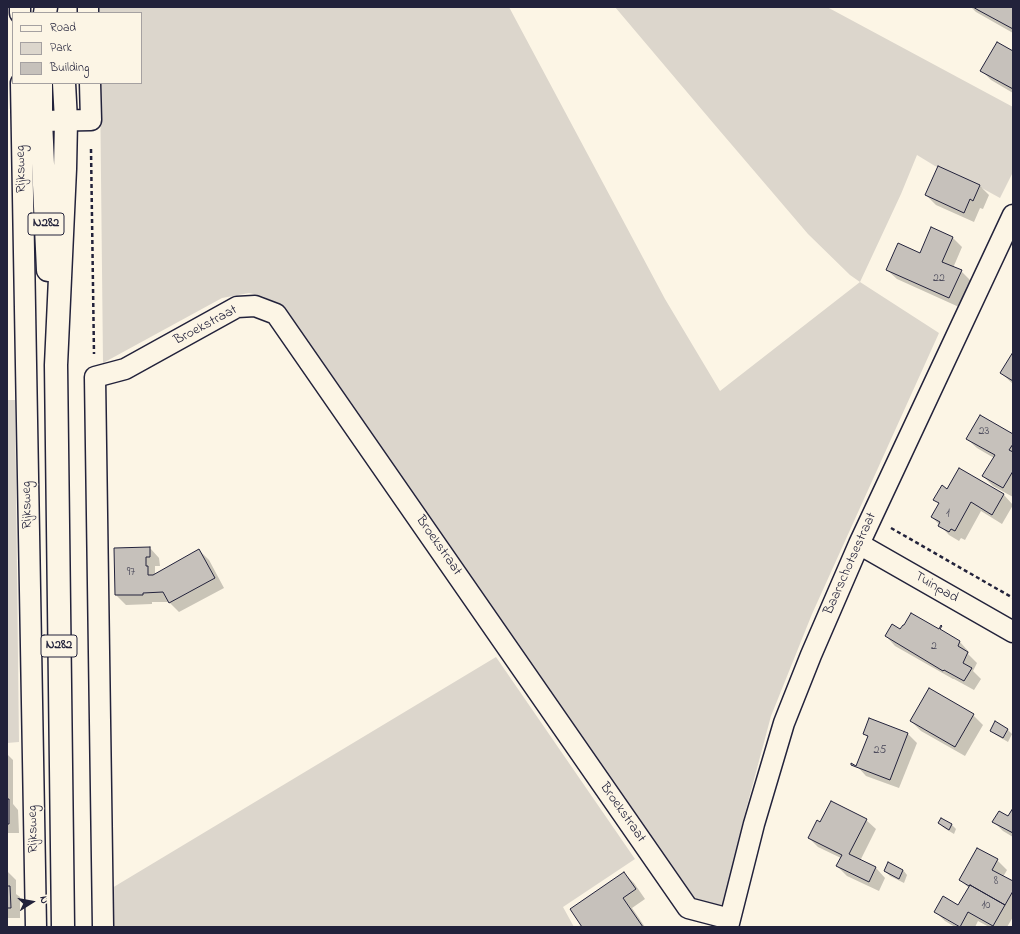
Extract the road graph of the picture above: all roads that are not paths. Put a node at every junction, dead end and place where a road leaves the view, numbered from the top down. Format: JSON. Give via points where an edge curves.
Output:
{"nodes":[{"id":1,"x":21,"y":84,"type":"edge"},
{"id":2,"x":41,"y":84,"type":"edge"},
{"id":3,"x":64,"y":84,"type":"edge"},
{"id":4,"x":90,"y":84,"type":"edge"},
{"id":5,"x":41,"y":121,"type":"junction"},
{"id":6,"x":66,"y":121,"type":"junction"},
{"id":7,"x":1013,"y":215,"type":"edge"},
{"id":8,"x":56,"y":365,"type":"junction"},
{"id":9,"x":859,"y":544,"type":"junction"},
{"id":10,"x":1013,"y":632,"type":"edge"},
{"id":11,"x":729,"y":923,"type":"edge"},
{"id":12,"x":36,"y":927,"type":"edge"},
{"id":13,"x":63,"y":927,"type":"edge"},
{"id":14,"x":103,"y":927,"type":"edge"}],
"edges":[{"from":1,"to":12,"type":"street","name":"Rijksweg"},
{"from":2,"to":5,"type":"main road","name":"Rijksweg","number":"N282"},
{"from":3,"to":6,"type":"main road","name":"Rijksweg","number":"N282"},
{"from":4,"to":6,"type":"street","via":[[91,120]]},
{"from":5,"to":6,"type":"street"},
{"from":5,"to":8,"type":"main road","name":"Rijksweg","number":"N282","via":[[48,284]]},
{"from":6,"to":8,"type":"main road","name":"Rijksweg","number":"N282"},
{"from":7,"to":9,"type":"street","name":"Baarschotsestraat"},
{"from":8,"to":13,"type":"main road","name":"Rijksweg","number":"N282"},
{"from":9,"to":10,"type":"street","name":"Tuinpad"},
{"from":9,"to":11,"type":"street","name":"Baarschotsestraat","via":[[784,724],[754,824]]},
{"from":11,"to":14,"type":"street","name":"Broekstraat","via":[[688,908],[276,314],[255,306],[237,307],[125,369],[95,377]]}]}
